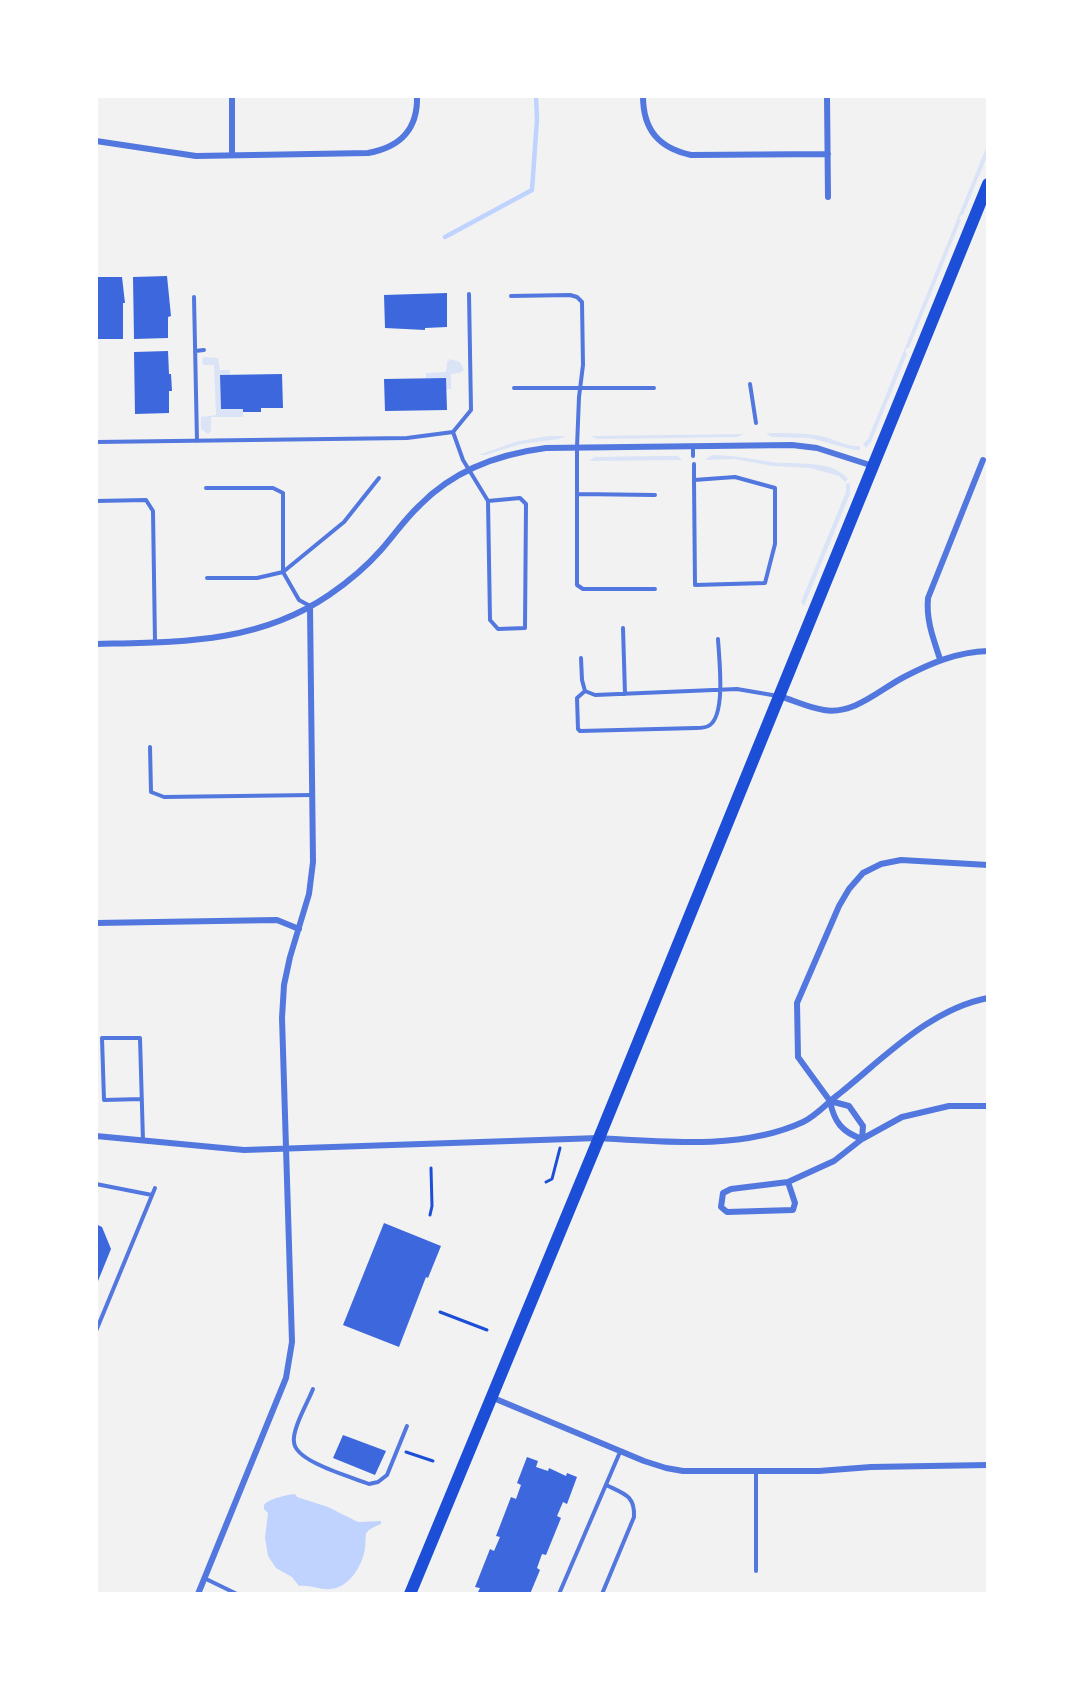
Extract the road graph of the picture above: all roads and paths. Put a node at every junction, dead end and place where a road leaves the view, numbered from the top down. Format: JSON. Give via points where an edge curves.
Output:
{"nodes":[{"id":1,"x":232,"y":96,"type":"edge"},
{"id":2,"x":417,"y":96,"type":"edge"},
{"id":3,"x":643,"y":96,"type":"edge"},
{"id":4,"x":827,"y":96,"type":"edge"},
{"id":5,"x":96,"y":141,"type":"edge"},
{"id":6,"x":828,"y":154,"type":"junction"},
{"id":7,"x":232,"y":155,"type":"junction"},
{"id":8,"x":988,"y":184,"type":"edge"},
{"id":9,"x":828,"y":197,"type":"dead end"},
{"id":10,"x":469,"y":294,"type":"dead end"},
{"id":11,"x":511,"y":296,"type":"dead end"},
{"id":12,"x":194,"y":297,"type":"dead end"},
{"id":13,"x":204,"y":350,"type":"dead end"},
{"id":14,"x":195,"y":351,"type":"junction"},
{"id":15,"x":750,"y":384,"type":"dead end"},
{"id":16,"x":514,"y":388,"type":"dead end"},
{"id":17,"x":580,"y":388,"type":"junction"},
{"id":18,"x":654,"y":388,"type":"dead end"},
{"id":19,"x":756,"y":423,"type":"dead end"},
{"id":20,"x":453,"y":432,"type":"junction"},
{"id":21,"x":756,"y":437,"type":"dead end"},
{"id":22,"x":197,"y":441,"type":"junction"},
{"id":23,"x":96,"y":442,"type":"edge"},
{"id":24,"x":756,"y":445,"type":"junction"},
{"id":25,"x":693,"y":446,"type":"junction"},
{"id":26,"x":577,"y":447,"type":"junction"},
{"id":27,"x":693,"y":456,"type":"dead end"},
{"id":28,"x":984,"y":460,"type":"dead end"},
{"id":29,"x":693,"y":464,"type":"dead end"},
{"id":30,"x":873,"y":466,"type":"junction"},
{"id":31,"x":470,"y":469,"type":"junction"},
{"id":32,"x":379,"y":478,"type":"dead end"},
{"id":33,"x":694,"y":480,"type":"junction"},
{"id":34,"x":206,"y":488,"type":"dead end"},
{"id":35,"x":577,"y":494,"type":"junction"},
{"id":36,"x":655,"y":495,"type":"dead end"},
{"id":37,"x":96,"y":501,"type":"edge"},
{"id":38,"x":488,"y":501,"type":"junction"},
{"id":39,"x":283,"y":572,"type":"junction"},
{"id":40,"x":207,"y":578,"type":"dead end"},
{"id":41,"x":655,"y":589,"type":"dead end"},
{"id":42,"x":310,"y":606,"type":"junction"},
{"id":43,"x":623,"y":628,"type":"dead end"},
{"id":44,"x":718,"y":639,"type":"dead end"},
{"id":45,"x":155,"y":642,"type":"junction"},
{"id":46,"x":96,"y":644,"type":"edge"},
{"id":47,"x":988,"y":651,"type":"edge"},
{"id":48,"x":581,"y":658,"type":"dead end"},
{"id":49,"x":940,"y":659,"type":"junction"},
{"id":50,"x":721,"y":690,"type":"junction"},
{"id":51,"x":585,"y":691,"type":"junction"},
{"id":52,"x":625,"y":694,"type":"junction"},
{"id":53,"x":779,"y":696,"type":"junction"},
{"id":54,"x":150,"y":747,"type":"dead end"},
{"id":55,"x":313,"y":795,"type":"junction"},
{"id":56,"x":988,"y":865,"type":"edge"},
{"id":57,"x":96,"y":923,"type":"edge"},
{"id":58,"x":299,"y":929,"type":"junction"},
{"id":59,"x":988,"y":998,"type":"edge"},
{"id":60,"x":142,"y":1099,"type":"junction"},
{"id":61,"x":830,"y":1101,"type":"junction"},
{"id":62,"x":988,"y":1106,"type":"edge"},
{"id":63,"x":96,"y":1136,"type":"edge"},
{"id":64,"x":599,"y":1138,"type":"junction"},
{"id":65,"x":862,"y":1139,"type":"junction"},
{"id":66,"x":562,"y":1140,"type":"junction"},
{"id":67,"x":143,"y":1142,"type":"junction"},
{"id":68,"x":286,"y":1150,"type":"junction"},
{"id":69,"x":431,"y":1168,"type":"dead end"},
{"id":70,"x":546,"y":1182,"type":"dead end"},
{"id":71,"x":788,"y":1182,"type":"junction"},
{"id":72,"x":96,"y":1184,"type":"edge"},
{"id":73,"x":155,"y":1188,"type":"dead end"},
{"id":74,"x":152,"y":1195,"type":"junction"},
{"id":75,"x":430,"y":1215,"type":"dead end"},
{"id":76,"x":440,"y":1312,"type":"dead end"},
{"id":77,"x":487,"y":1330,"type":"dead end"},
{"id":78,"x":96,"y":1331,"type":"edge"},
{"id":79,"x":313,"y":1389,"type":"dead end"},
{"id":80,"x":491,"y":1397,"type":"junction"},
{"id":81,"x":406,"y":1426,"type":"dead end"},
{"id":82,"x":397,"y":1449,"type":"junction"},
{"id":83,"x":620,"y":1452,"type":"junction"},
{"id":84,"x":433,"y":1461,"type":"dead end"},
{"id":85,"x":988,"y":1465,"type":"edge"},
{"id":86,"x":756,"y":1470,"type":"junction"},
{"id":87,"x":606,"y":1485,"type":"junction"},
{"id":88,"x":756,"y":1571,"type":"dead end"},
{"id":89,"x":204,"y":1578,"type":"junction"},
{"id":90,"x":198,"y":1594,"type":"edge"},
{"id":91,"x":238,"y":1594,"type":"edge"},
{"id":92,"x":410,"y":1594,"type":"edge"},
{"id":93,"x":560,"y":1594,"type":"edge"},
{"id":94,"x":602,"y":1594,"type":"edge"}],
"edges":[{"from":1,"to":7,"type":"street"},
{"from":2,"to":7,"type":"street","via":[[415,120],[390,147],[368,153]]},
{"from":3,"to":6,"type":"street","via":[[644,112],[653,134],[676,152]]},
{"from":4,"to":6,"type":"street"},
{"from":5,"to":7,"type":"street","via":[[195,156]]},
{"from":6,"to":9,"type":"street"},
{"from":8,"to":30,"type":"main road"},
{"from":10,"to":20,"type":"lane","via":[[471,410]]},
{"from":11,"to":17,"type":"lane","via":[[570,295],[582,302]]},
{"from":12,"to":14,"type":"lane"},
{"from":13,"to":14,"type":"lane"},
{"from":14,"to":22,"type":"lane"},
{"from":15,"to":19,"type":"lane"},
{"from":16,"to":17,"type":"lane"},
{"from":17,"to":18,"type":"lane"},
{"from":17,"to":26,"type":"lane"},
{"from":20,"to":22,"type":"lane","via":[[407,438]]},
{"from":20,"to":31,"type":"lane"},
{"from":21,"to":24,"type":"lane"},
{"from":22,"to":23,"type":"lane"},
{"from":24,"to":25,"type":"street"},
{"from":24,"to":30,"type":"street","via":[[817,448]]},
{"from":25,"to":26,"type":"street"},
{"from":25,"to":27,"type":"lane"},
{"from":26,"to":31,"type":"street","via":[[518,452]]},
{"from":26,"to":35,"type":"lane"},
{"from":28,"to":49,"type":"street","via":[[928,598],[929,626]]},
{"from":29,"to":33,"type":"lane"},
{"from":30,"to":53,"type":"main road"},
{"from":31,"to":38,"type":"lane"},
{"from":31,"to":42,"type":"street","via":[[427,498],[356,574]]},
{"from":32,"to":39,"type":"lane","via":[[344,522]]},
{"from":33,"to":33,"type":"lane","via":[[695,585],[765,584],[775,544],[775,488],[735,477]]},
{"from":34,"to":39,"type":"lane","via":[[273,488],[283,493]]},
{"from":35,"to":36,"type":"lane"},
{"from":35,"to":41,"type":"lane","via":[[579,588]]},
{"from":37,"to":45,"type":"lane","via":[[146,500],[153,511]]},
{"from":38,"to":38,"type":"lane","via":[[490,620],[498,628],[525,628],[526,504],[520,498]]},
{"from":39,"to":40,"type":"lane","via":[[257,578]]},
{"from":39,"to":42,"type":"lane","via":[[299,600]]},
{"from":42,"to":45,"type":"street","via":[[247,633]]},
{"from":42,"to":55,"type":"street"},
{"from":43,"to":52,"type":"lane"},
{"from":44,"to":50,"type":"lane"},
{"from":45,"to":46,"type":"street"},
{"from":47,"to":49,"type":"street"},
{"from":48,"to":51,"type":"lane"},
{"from":49,"to":53,"type":"street","via":[[849,707],[825,711]]},
{"from":50,"to":51,"type":"lane","via":[[713,723],[704,728],[580,731],[578,698]]},
{"from":50,"to":52,"type":"lane"},
{"from":50,"to":53,"type":"lane"},
{"from":51,"to":52,"type":"lane","via":[[595,695]]},
{"from":53,"to":64,"type":"main road"},
{"from":54,"to":55,"type":"lane","via":[[152,792],[164,797]]},
{"from":55,"to":58,"type":"street","via":[[313,862]]},
{"from":56,"to":61,"type":"street","via":[[901,860],[863,873],[849,889],[797,1003],[798,1057]]},
{"from":57,"to":58,"type":"street","via":[[277,920]]},
{"from":58,"to":68,"type":"street","via":[[284,985],[282,1018]]},
{"from":59,"to":61,"type":"street","via":[[951,1009]]},
{"from":60,"to":60,"type":"lane","via":[[140,1038],[102,1038],[104,1100]]},
{"from":60,"to":67,"type":"lane"},
{"from":61,"to":64,"type":"street","via":[[805,1121],[760,1136],[657,1142]]},
{"from":61,"to":65,"type":"street","via":[[833,1116],[848,1134]]},
{"from":61,"to":65,"type":"street","via":[[849,1106],[863,1126]]},
{"from":62,"to":65,"type":"street","via":[[949,1106],[902,1117]]},
{"from":63,"to":67,"type":"street"},
{"from":64,"to":66,"type":"street"},
{"from":64,"to":80,"type":"main road"},
{"from":65,"to":71,"type":"street","via":[[834,1161]]},
{"from":66,"to":68,"type":"street"},
{"from":66,"to":70,"type":"path","via":[[552,1179]]},
{"from":67,"to":68,"type":"street"},
{"from":68,"to":89,"type":"street","via":[[292,1342],[286,1378]]},
{"from":69,"to":75,"type":"path"},
{"from":71,"to":71,"type":"street","via":[[731,1189],[723,1193],[721,1207],[727,1212],[793,1210],[795,1203]]},
{"from":72,"to":74,"type":"lane"},
{"from":73,"to":74,"type":"lane"},
{"from":74,"to":78,"type":"lane"},
{"from":76,"to":77,"type":"path"},
{"from":79,"to":82,"type":"lane","via":[[293,1443],[307,1459],[369,1484],[387,1475]]},
{"from":80,"to":83,"type":"street"},
{"from":80,"to":92,"type":"main road"},
{"from":81,"to":82,"type":"lane"},
{"from":82,"to":84,"type":"path"},
{"from":83,"to":86,"type":"street","via":[[683,1471]]},
{"from":83,"to":87,"type":"lane"},
{"from":85,"to":86,"type":"street"},
{"from":86,"to":88,"type":"lane"},
{"from":87,"to":93,"type":"lane"},
{"from":87,"to":94,"type":"lane","via":[[627,1496],[634,1505],[634,1517]]},
{"from":89,"to":90,"type":"street"},
{"from":89,"to":91,"type":"lane"}]}
